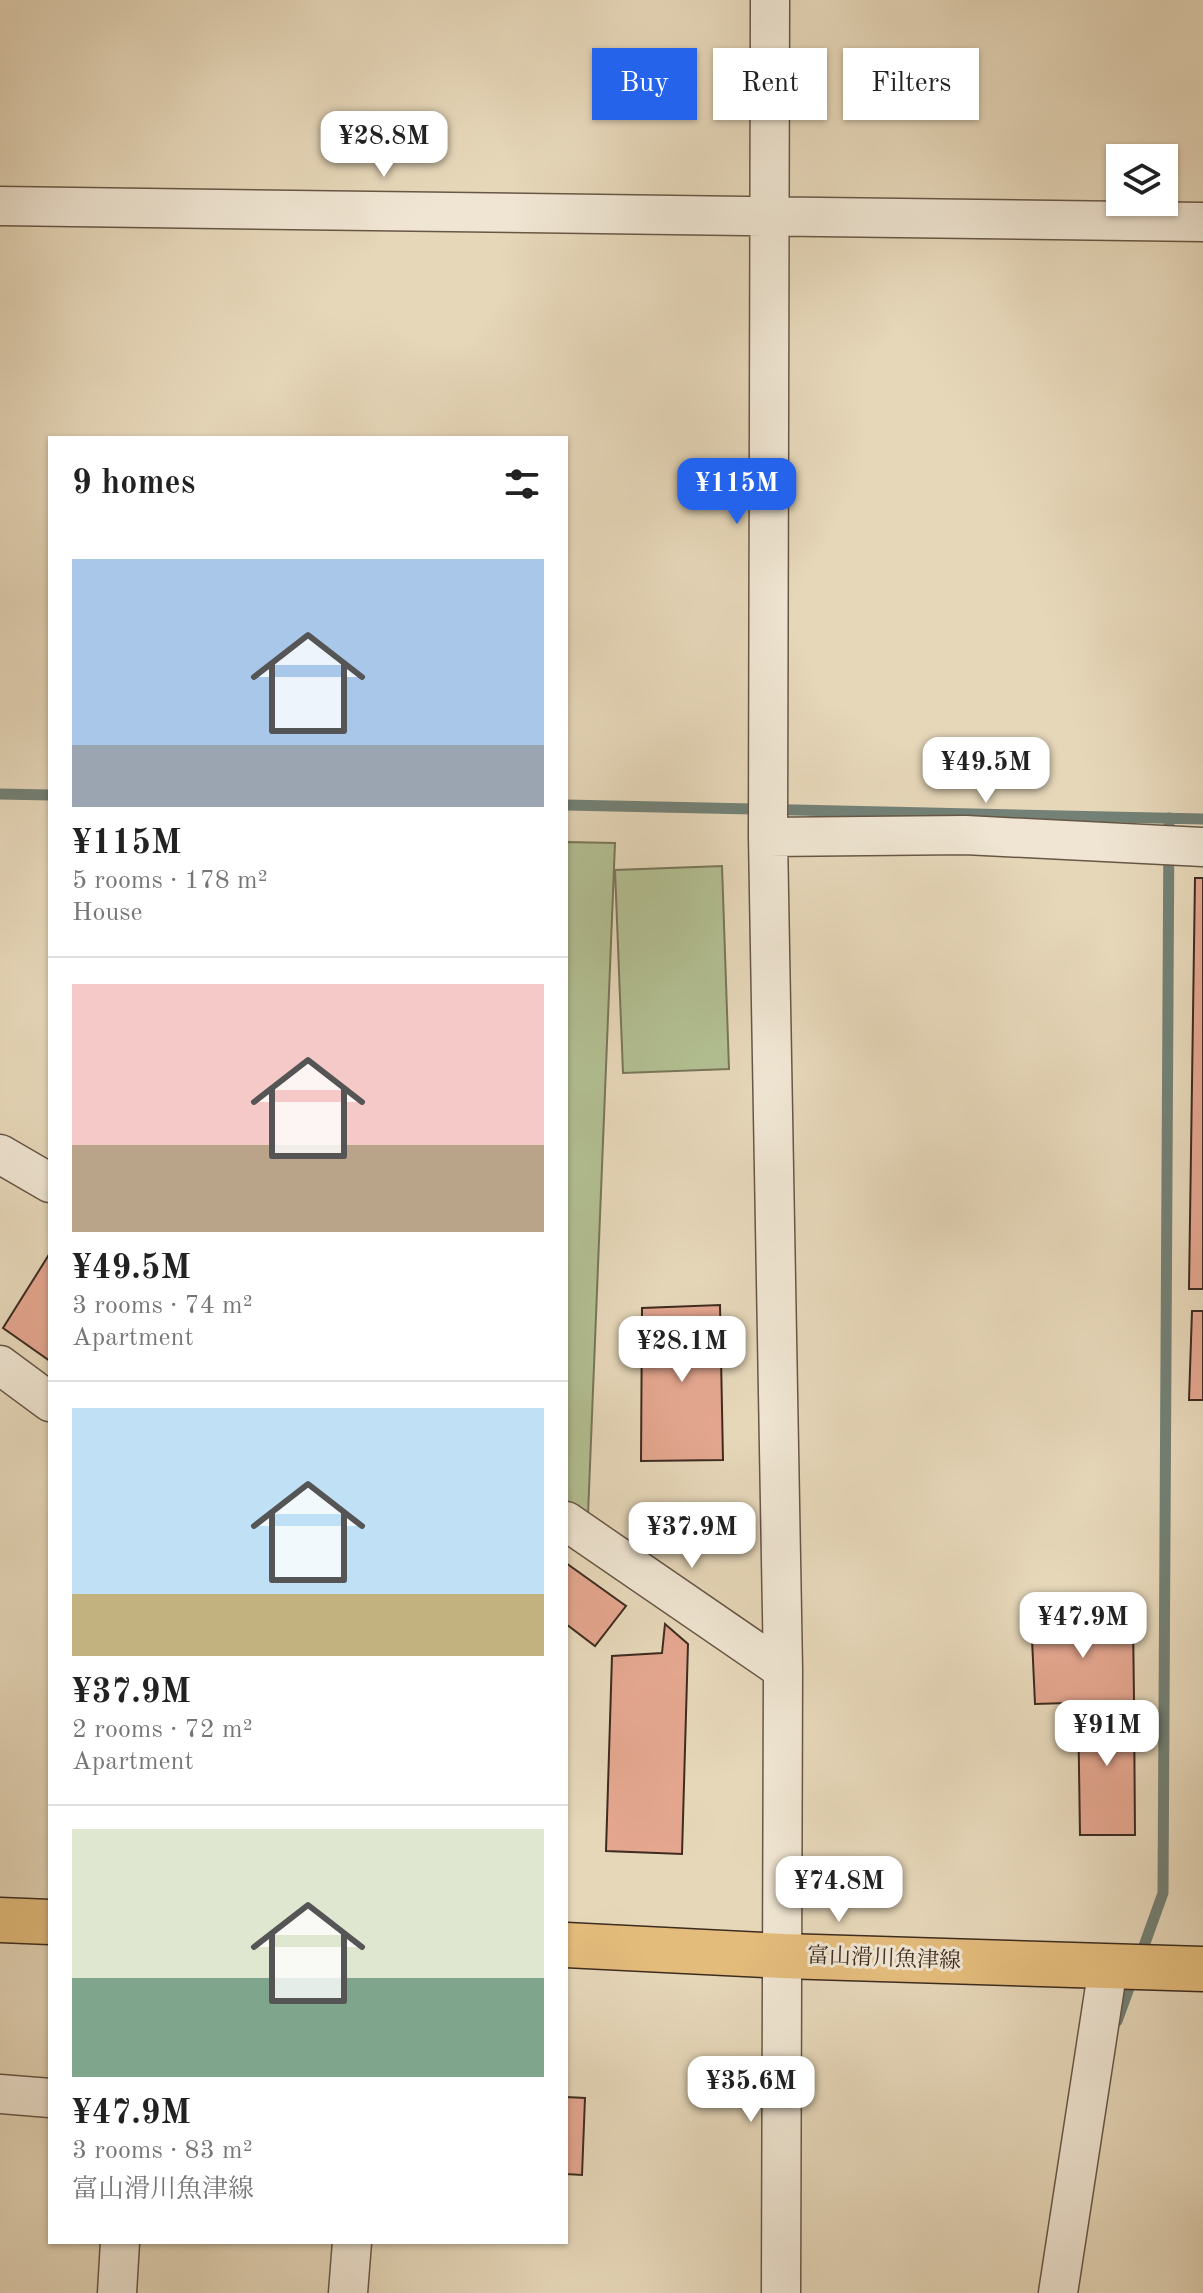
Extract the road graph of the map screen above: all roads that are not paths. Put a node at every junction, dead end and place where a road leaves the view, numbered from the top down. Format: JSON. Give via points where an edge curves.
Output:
{"nodes":[{"id":1,"x":770,"y":0,"type":"edge"},
{"id":2,"x":0,"y":206,"type":"edge"},
{"id":3,"x":769,"y":215,"type":"junction"},
{"id":4,"x":1203,"y":222,"type":"edge"},
{"id":5,"x":768,"y":837,"type":"junction"},
{"id":6,"x":1203,"y":847,"type":"edge"},
{"id":7,"x":0,"y":1154,"type":"edge"},
{"id":8,"x":48,"y":1182,"type":"edge"},
{"id":9,"x":0,"y":1365,"type":"edge"},
{"id":10,"x":48,"y":1401,"type":"edge"},
{"id":11,"x":568,"y":1522,"type":"edge"},
{"id":12,"x":783,"y":1670,"type":"junction"},
{"id":13,"x":0,"y":1920,"type":"edge"},
{"id":14,"x":48,"y":1922,"type":"edge"},
{"id":15,"x":568,"y":1945,"type":"edge"},
{"id":16,"x":783,"y":1956,"type":"junction"},
{"id":17,"x":1110,"y":1967,"type":"junction"},
{"id":18,"x":1183,"y":1969,"type":"edge"},
{"id":19,"x":0,"y":2094,"type":"edge"},
{"id":20,"x":48,"y":2098,"type":"edge"},
{"id":21,"x":120,"y":2244,"type":"edge"},
{"id":22,"x":352,"y":2244,"type":"edge"},
{"id":23,"x":117,"y":2293,"type":"edge"},
{"id":24,"x":348,"y":2293,"type":"edge"},
{"id":25,"x":781,"y":2293,"type":"edge"},
{"id":26,"x":1058,"y":2293,"type":"edge"}],
"edges":[{"from":1,"to":3,"type":"street"},
{"from":2,"to":3,"type":"street"},
{"from":3,"to":4,"type":"street"},
{"from":3,"to":5,"type":"street"},
{"from":5,"to":6,"type":"street","via":[[965,835]]},
{"from":5,"to":12,"type":"street"},
{"from":7,"to":8,"type":"street"},
{"from":9,"to":10,"type":"street"},
{"from":11,"to":12,"type":"street"},
{"from":12,"to":16,"type":"street"},
{"from":13,"to":14,"type":"main road"},
{"from":15,"to":16,"type":"main road","name":"富山滑川魚津線"},
{"from":16,"to":17,"type":"main road","name":"富山滑川魚津線"},
{"from":16,"to":25,"type":"street"},
{"from":17,"to":18,"type":"main road","name":"富山滑川魚津線"},
{"from":17,"to":26,"type":"street"},
{"from":19,"to":20,"type":"street"},
{"from":21,"to":23,"type":"street"},
{"from":22,"to":24,"type":"street"}]}
